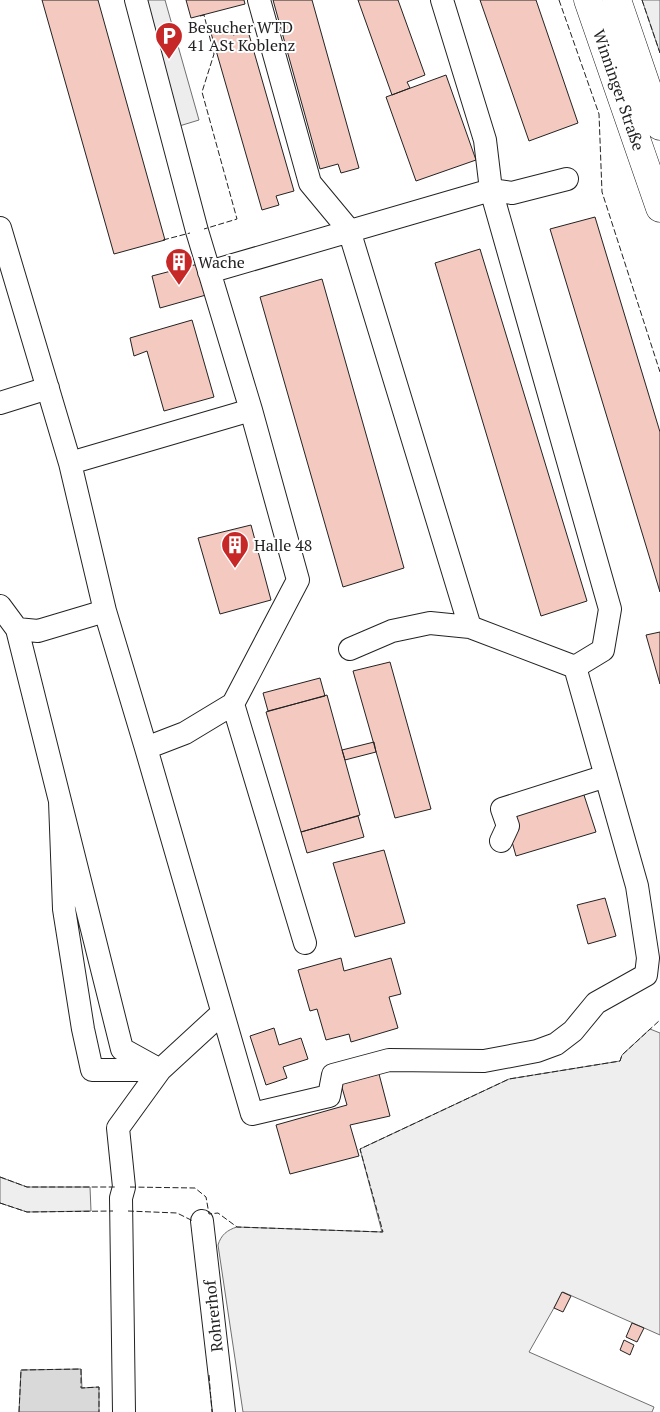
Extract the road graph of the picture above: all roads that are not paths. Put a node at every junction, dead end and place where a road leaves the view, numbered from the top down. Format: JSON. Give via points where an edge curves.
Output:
{"nodes":[{"id":1,"x":136,"y":0,"type":"edge"},
{"id":2,"x":259,"y":0,"type":"edge"},
{"id":3,"x":442,"y":0,"type":"edge"},
{"id":4,"x":588,"y":0,"type":"edge"},
{"id":5,"x":617,"y":0,"type":"edge"},
{"id":6,"x":660,"y":126,"type":"edge"},
{"id":7,"x":567,"y":179,"type":"dead end"},
{"id":8,"x":490,"y":190,"type":"junction"},
{"id":9,"x":660,"y":208,"type":"edge"},
{"id":10,"x":0,"y":228,"type":"edge"},
{"id":11,"x":349,"y":230,"type":"junction"},
{"id":12,"x":209,"y":272,"type":"junction"},
{"id":13,"x":48,"y":388,"type":"junction"},
{"id":14,"x":0,"y":403,"type":"edge"},
{"id":15,"x":251,"y":410,"type":"junction"},
{"id":16,"x":70,"y":463,"type":"junction"},
{"id":17,"x":0,"y":606,"type":"edge"},
{"id":18,"x":105,"y":611,"type":"junction"},
{"id":19,"x":470,"y":627,"type":"junction"},
{"id":20,"x":17,"y":629,"type":"junction"},
{"id":21,"x":350,"y":650,"type":"dead end"},
{"id":22,"x":575,"y":667,"type":"junction"},
{"id":23,"x":233,"y":704,"type":"junction"},
{"id":24,"x":146,"y":748,"type":"junction"},
{"id":25,"x":606,"y":776,"type":"junction"},
{"id":26,"x":60,"y":801,"type":"junction"},
{"id":27,"x":501,"y":841,"type":"dead end"},
{"id":28,"x":305,"y":943,"type":"dead end"},
{"id":29,"x":222,"y":1013,"type":"junction"},
{"id":30,"x":160,"y":1070,"type":"junction"},
{"id":31,"x":202,"y":1221,"type":"dead end"},
{"id":32,"x":124,"y":1412,"type":"edge"},
{"id":33,"x":224,"y":1412,"type":"edge"}],
"edges":[{"from":1,"to":12,"type":"street"},
{"from":2,"to":11,"type":"street","via":[[310,183]]},
{"from":3,"to":8,"type":"street","via":[[484,140]]},
{"from":4,"to":9,"type":"main road","name":"Winninger Straße"},
{"from":5,"to":6,"type":"main road","name":"Winninger Straße"},
{"from":7,"to":8,"type":"street","via":[[512,193]]},
{"from":8,"to":11,"type":"street"},
{"from":8,"to":22,"type":"street","via":[[610,609],[603,650]]},
{"from":10,"to":13,"type":"street"},
{"from":11,"to":12,"type":"street"},
{"from":11,"to":19,"type":"street"},
{"from":12,"to":15,"type":"street"},
{"from":13,"to":14,"type":"street"},
{"from":13,"to":16,"type":"street"},
{"from":15,"to":16,"type":"street"},
{"from":15,"to":23,"type":"street","via":[[298,580]]},
{"from":16,"to":18,"type":"street"},
{"from":17,"to":20,"type":"street"},
{"from":18,"to":20,"type":"street","via":[[38,630]]},
{"from":18,"to":24,"type":"street"},
{"from":19,"to":21,"type":"street","via":[[430,623],[392,631]]},
{"from":19,"to":22,"type":"street"},
{"from":20,"to":26,"type":"street"},
{"from":22,"to":25,"type":"street"},
{"from":23,"to":24,"type":"street","via":[[185,733]]},
{"from":23,"to":28,"type":"street"},
{"from":24,"to":29,"type":"street"},
{"from":25,"to":27,"type":"street","via":[[502,808],[508,826]]},
{"from":25,"to":29,"type":"street","via":[[637,886],[648,958],[646,976],[596,1003],[573,1031],[556,1044],[537,1052],[484,1061],[389,1060],[333,1075],[329,1096],[252,1114]]},
{"from":26,"to":30,"type":"street","via":[[122,1049]]},
{"from":26,"to":30,"type":"street","via":[[64,909],[92,1070]]},
{"from":29,"to":30,"type":"street"},
{"from":30,"to":32,"type":"street","via":[[118,1128],[124,1187],[121,1198]]},
{"from":31,"to":33,"type":"street","name":"Rohrerhof"}]}
